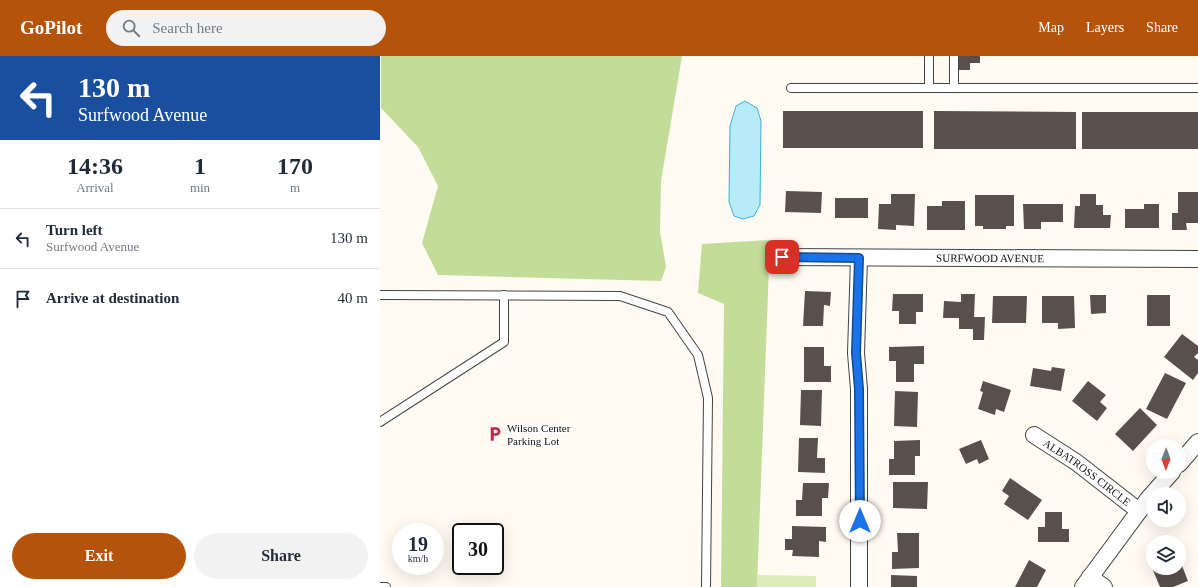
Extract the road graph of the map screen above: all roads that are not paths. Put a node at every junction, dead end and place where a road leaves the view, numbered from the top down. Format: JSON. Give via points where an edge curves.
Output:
{"nodes":[{"id":1,"x":929,"y":56,"type":"edge"},
{"id":2,"x":954,"y":56,"type":"edge"},
{"id":3,"x":791,"y":88,"type":"dead end"},
{"id":4,"x":929,"y":88,"type":"junction"},
{"id":5,"x":954,"y":88,"type":"junction"},
{"id":6,"x":1198,"y":88,"type":"edge"},
{"id":7,"x":782,"y":257,"type":"dead end"},
{"id":8,"x":859,"y":258,"type":"junction"},
{"id":9,"x":1198,"y":259,"type":"edge"},
{"id":10,"x":380,"y":294,"type":"edge"},
{"id":11,"x":504,"y":295,"type":"junction"},
{"id":12,"x":380,"y":422,"type":"edge"},
{"id":13,"x":1034,"y":435,"type":"dead end"},
{"id":14,"x":1198,"y":442,"type":"edge"},
{"id":15,"x":1186,"y":456,"type":"edge"},
{"id":16,"x":1166,"y":479,"type":"edge"},
{"id":17,"x":1139,"y":511,"type":"junction"},
{"id":18,"x":1087,"y":582,"type":"edge"},
{"id":19,"x":859,"y":586,"type":"edge"},
{"id":20,"x":380,"y":587,"type":"edge"},
{"id":21,"x":386,"y":587,"type":"edge"},
{"id":22,"x":706,"y":587,"type":"edge"},
{"id":23,"x":1104,"y":587,"type":"edge"}],
"edges":[{"from":1,"to":4,"type":"lane"},
{"from":2,"to":5,"type":"lane"},
{"from":3,"to":4,"type":"lane"},
{"from":4,"to":5,"type":"lane"},
{"from":5,"to":6,"type":"lane"},
{"from":7,"to":8,"type":"street","name":"SURFWOOD AVENUE"},
{"from":8,"to":9,"type":"street","name":"SURFWOOD AVENUE"},
{"from":8,"to":19,"type":"street","via":[[856,353],[859,389]]},
{"from":10,"to":11,"type":"lane"},
{"from":11,"to":12,"type":"lane","via":[[504,342]]},
{"from":11,"to":22,"type":"lane","via":[[620,296],[668,312],[698,354],[708,398]]},
{"from":13,"to":17,"type":"street","name":"ALBATROSS CIRCLE","via":[[1076,462]]},
{"from":14,"to":15,"type":"street"},
{"from":16,"to":17,"type":"street"},
{"from":17,"to":18,"type":"street"},
{"from":18,"to":23,"type":"street"},
{"from":20,"to":21,"type":"lane"}]}
